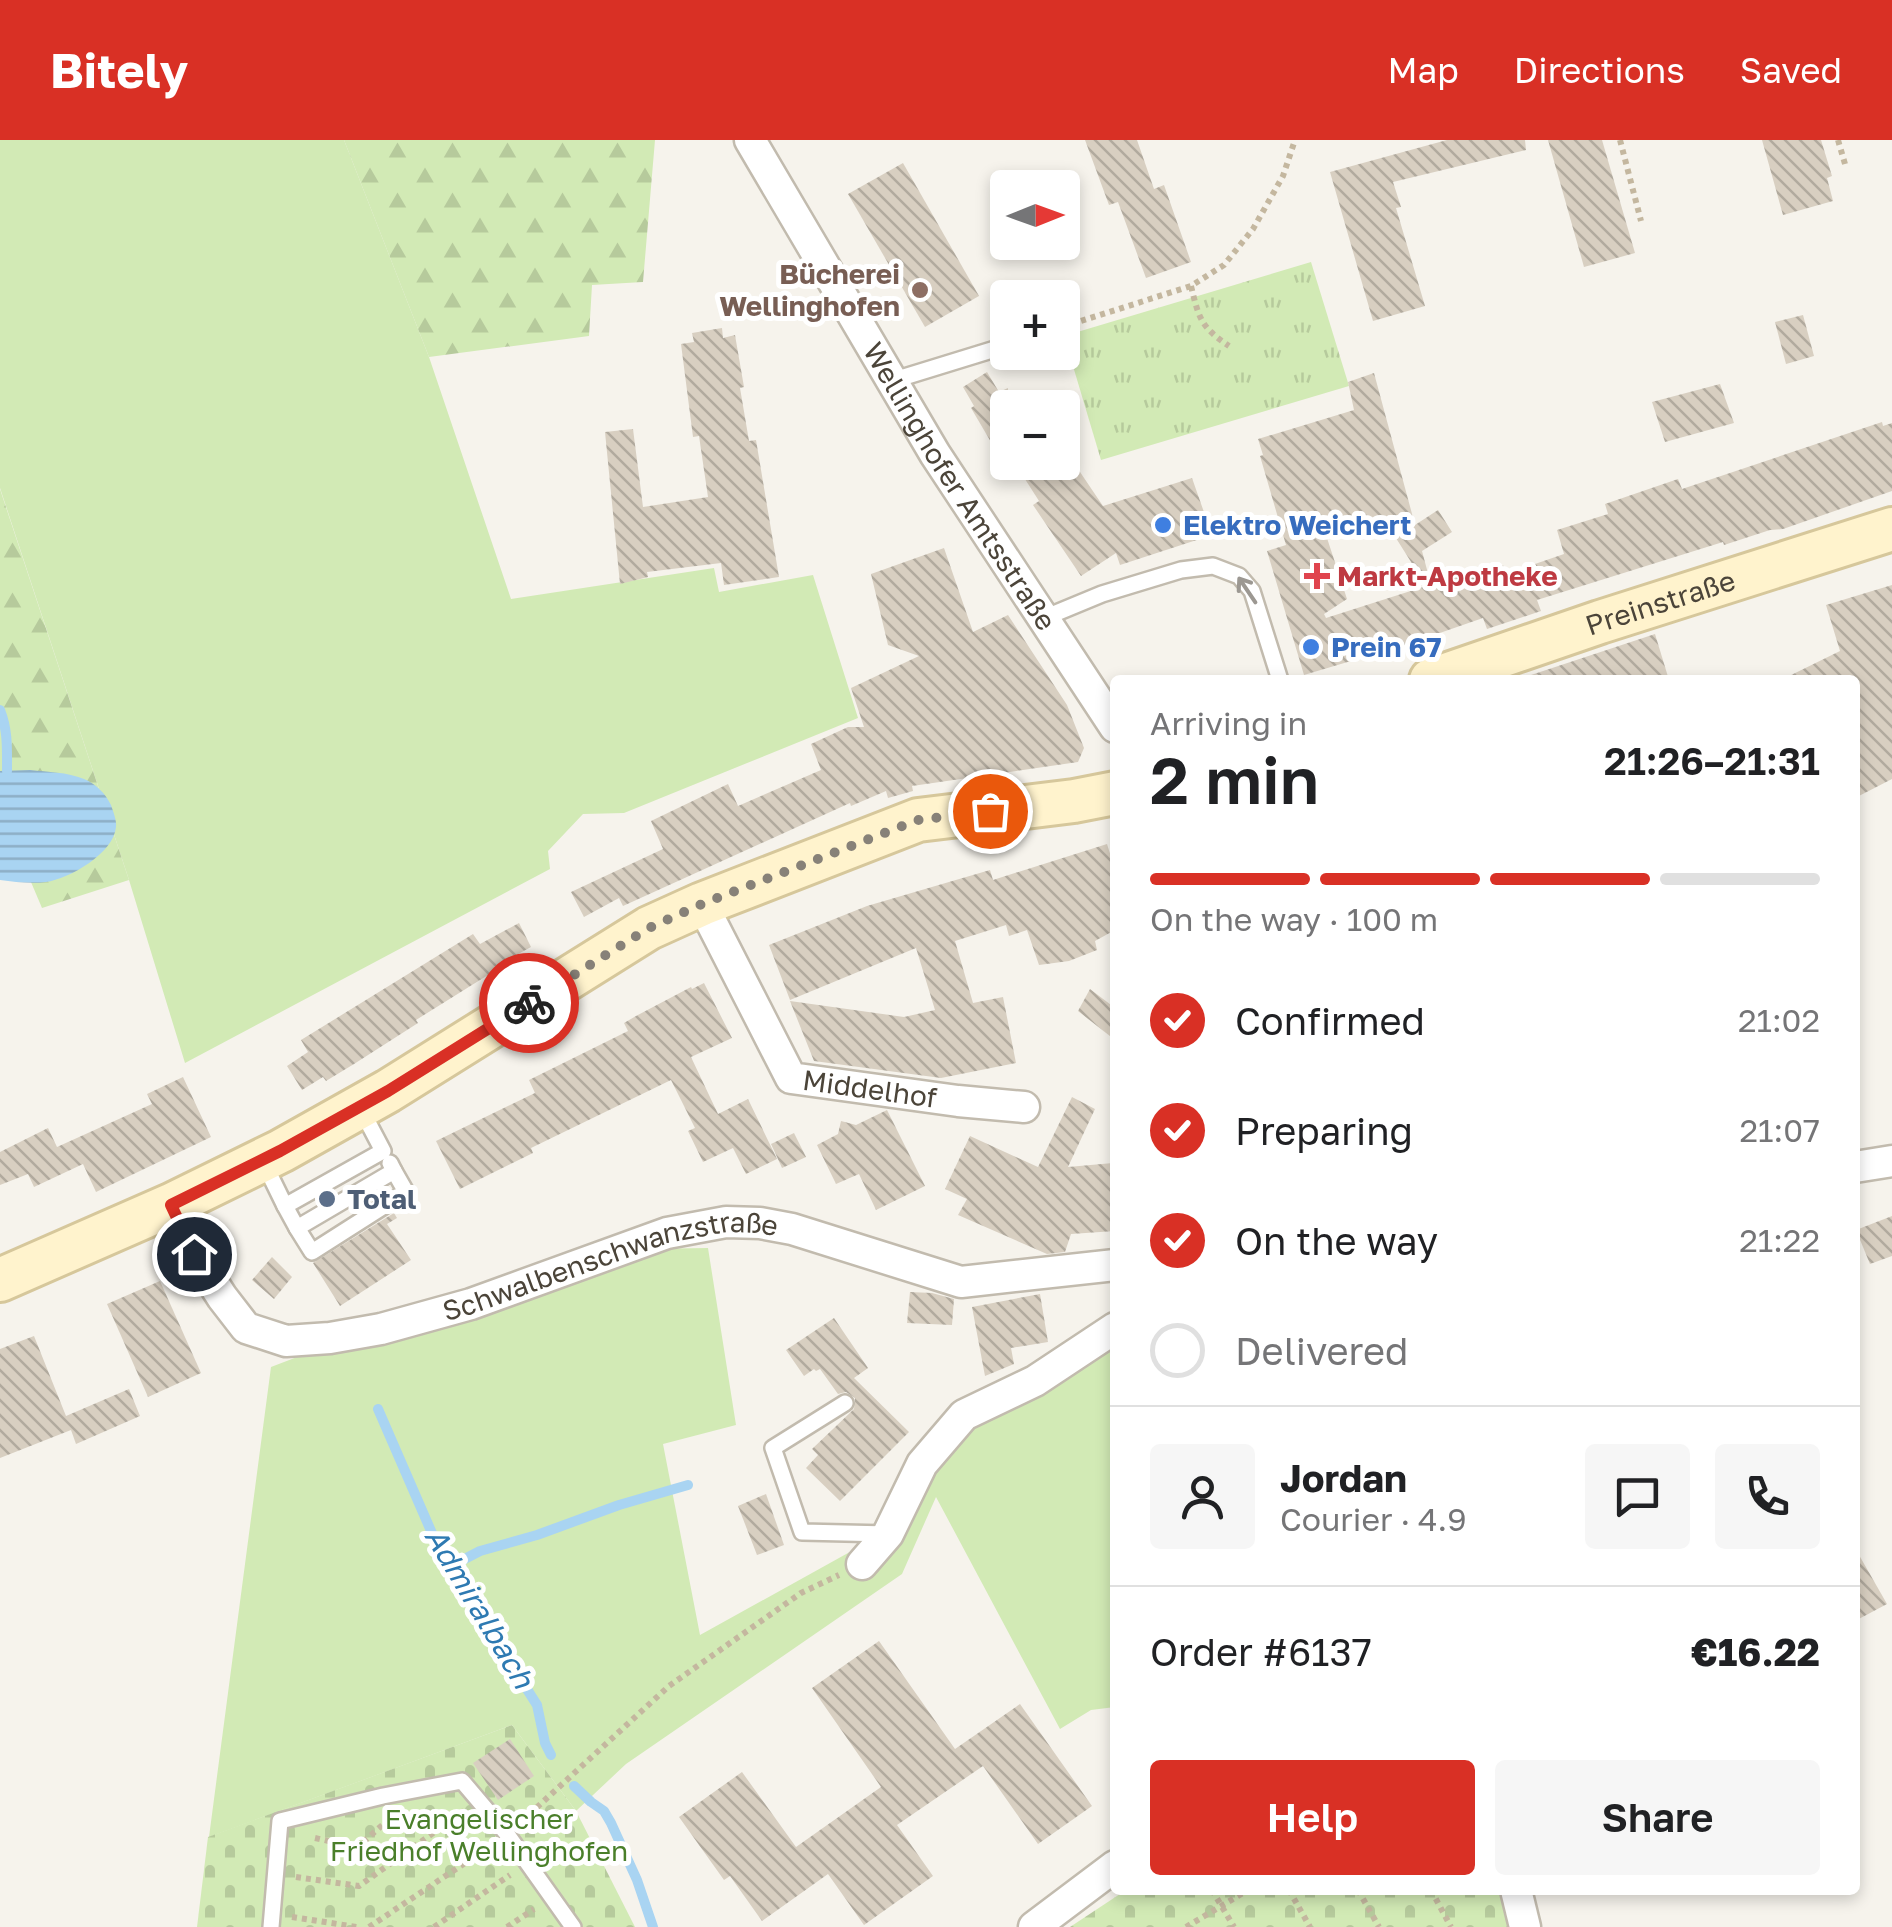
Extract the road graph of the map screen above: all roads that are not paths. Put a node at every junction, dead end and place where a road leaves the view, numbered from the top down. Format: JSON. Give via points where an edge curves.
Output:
{"nodes":[{"id":1,"x":750,"y":140,"type":"edge"},
{"id":2,"x":990,"y":350,"type":"edge"},
{"id":3,"x":892,"y":380,"type":"junction"},
{"id":4,"x":1892,"y":529,"type":"edge"},
{"id":5,"x":1044,"y":618,"type":"junction"},
{"id":6,"x":1278,"y":675,"type":"edge"},
{"id":7,"x":1446,"y":675,"type":"edge"},
{"id":8,"x":1110,"y":719,"type":"edge"},
{"id":9,"x":1110,"y":794,"type":"edge"},
{"id":10,"x":702,"y":904,"type":"junction"},
{"id":11,"x":360,"y":1107,"type":"junction"},
{"id":12,"x":1024,"y":1107,"type":"dead end"},
{"id":13,"x":384,"y":1151,"type":"junction"},
{"id":14,"x":262,"y":1160,"type":"junction"},
{"id":15,"x":1892,"y":1162,"type":"edge"},
{"id":16,"x":1860,"y":1165,"type":"edge"},
{"id":17,"x":394,"y":1171,"type":"junction"},
{"id":18,"x":171,"y":1205,"type":"junction"},
{"id":19,"x":285,"y":1206,"type":"junction"},
{"id":20,"x":297,"y":1228,"type":"junction"},
{"id":21,"x":1110,"y":1266,"type":"edge"},
{"id":22,"x":0,"y":1280,"type":"edge"},
{"id":23,"x":1110,"y":1331,"type":"edge"},
{"id":24,"x":844,"y":1403,"type":"dead end"},
{"id":25,"x":888,"y":1534,"type":"junction"},
{"id":26,"x":862,"y":1564,"type":"road end"},
{"id":27,"x":1110,"y":1870,"type":"edge"},
{"id":28,"x":1517,"y":1895,"type":"edge"},
{"id":29,"x":271,"y":1920,"type":"edge"},
{"id":30,"x":573,"y":1927,"type":"edge"},
{"id":31,"x":1034,"y":1927,"type":"edge"},
{"id":32,"x":1524,"y":1927,"type":"edge"}],
"edges":[{"from":1,"to":3,"type":"street","name":"Wellinghofer Amtsstraße"},
{"from":2,"to":3,"type":"lane"},
{"from":3,"to":5,"type":"street","name":"Wellinghofer Amtsstraße"},
{"from":4,"to":7,"type":"street","name":"Preinstraße"},
{"from":6,"to":5,"type":"lane","one_way":true,"via":[[1252,591],[1239,576],[1213,566],[1102,594]]},
{"from":5,"to":8,"type":"street","name":"Wellinghofer Amtsstraße"},
{"from":9,"to":10,"type":"street","via":[[918,820]]},
{"from":10,"to":11,"type":"street","via":[[633,938]]},
{"from":10,"to":12,"type":"street","name":"Middelhof","via":[[791,1078]]},
{"from":11,"to":13,"type":"lane"},
{"from":11,"to":14,"type":"street"},
{"from":13,"to":17,"type":"lane"},
{"from":13,"to":19,"type":"lane"},
{"from":14,"to":18,"type":"street"},
{"from":14,"to":19,"type":"lane"},
{"from":15,"to":16,"type":"street"},
{"from":17,"to":20,"type":"lane"},
{"from":17,"to":20,"type":"lane","via":[[406,1192],[312,1252]]},
{"from":18,"to":21,"type":"street","name":"Schwalbenschwanzstraße","via":[[194,1254],[246,1328],[286,1340],[330,1338],[471,1304],[667,1232],[726,1222],[792,1230],[961,1282]]},
{"from":18,"to":22,"type":"street"},
{"from":19,"to":20,"type":"lane"},
{"from":23,"to":25,"type":"street","via":[[1035,1381],[964,1415],[922,1464]]},
{"from":24,"to":25,"type":"lane","via":[[773,1448],[802,1532]]},
{"from":25,"to":26,"type":"street"},
{"from":27,"to":31,"type":"street"},
{"from":28,"to":32,"type":"street"},
{"from":29,"to":30,"type":"lane","via":[[280,1821],[462,1781]]}]}
